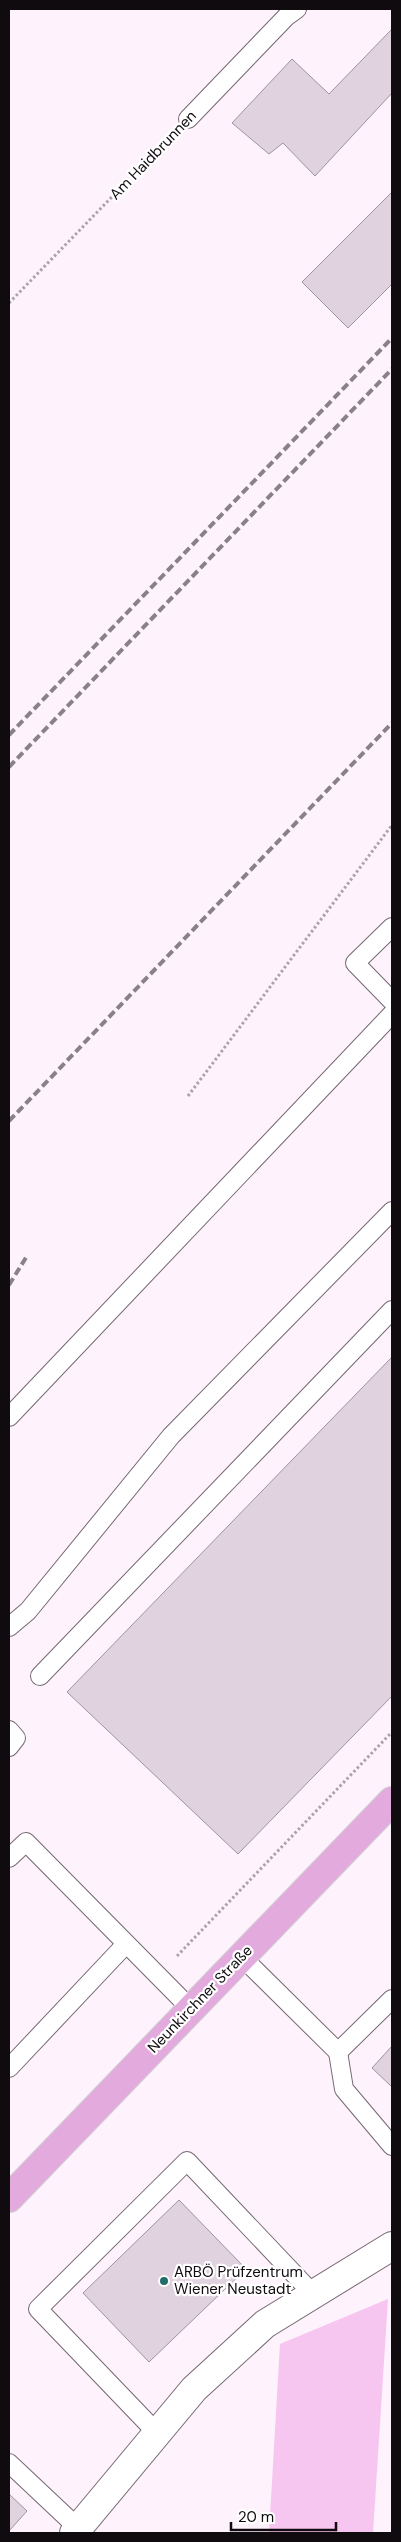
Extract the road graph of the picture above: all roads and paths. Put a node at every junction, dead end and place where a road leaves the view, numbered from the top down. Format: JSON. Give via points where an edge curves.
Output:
{"nodes":[{"id":1,"x":298,"y":9,"type":"edge"},
{"id":2,"x":188,"y":119,"type":"joint"},
{"id":3,"x":9,"y":303,"type":"edge"},
{"id":4,"x":392,"y":825,"type":"edge"},
{"id":5,"x":392,"y":926,"type":"edge"},
{"id":6,"x":392,"y":1001,"type":"edge"},
{"id":7,"x":392,"y":1014,"type":"edge"},
{"id":8,"x":188,"y":1096,"type":"dead end"},
{"id":9,"x":392,"y":1211,"type":"edge"},
{"id":10,"x":392,"y":1310,"type":"edge"},
{"id":11,"x":9,"y":1417,"type":"edge"},
{"id":12,"x":9,"y":1627,"type":"edge"},
{"id":13,"x":40,"y":1676,"type":"dead end"},
{"id":14,"x":9,"y":1730,"type":"edge"},
{"id":15,"x":392,"y":1732,"type":"edge"},
{"id":16,"x":9,"y":1747,"type":"edge"},
{"id":17,"x":392,"y":1801,"type":"edge"},
{"id":18,"x":9,"y":1858,"type":"edge"},
{"id":19,"x":126,"y":1944,"type":"junction"},
{"id":20,"x":241,"y":1956,"type":"junction"},
{"id":21,"x":157,"y":1976,"type":"junction"},
{"id":22,"x":392,"y":1999,"type":"edge"},
{"id":23,"x":191,"y":2009,"type":"junction"},
{"id":24,"x":338,"y":2052,"type":"junction"},
{"id":25,"x":9,"y":2068,"type":"edge"},
{"id":26,"x":392,"y":2146,"type":"edge"},
{"id":27,"x":9,"y":2198,"type":"edge"},
{"id":28,"x":392,"y":2246,"type":"edge"},
{"id":29,"x":314,"y":2294,"type":"junction"},
{"id":30,"x":157,"y":2433,"type":"junction"},
{"id":31,"x":9,"y":2463,"type":"edge"},
{"id":32,"x":76,"y":2531,"type":"edge"}],
"edges":[{"from":1,"to":2,"type":"lane","name":"Am Haidbrunnen","via":[[286,17]]},
{"from":2,"to":3,"type":"path","name":"Am Haidbrunnen"},
{"from":4,"to":8,"type":"path"},
{"from":5,"to":6,"type":"lane","via":[[355,963]]},
{"from":7,"to":11,"type":"lane"},
{"from":9,"to":12,"type":"lane","via":[[171,1436],[28,1611]]},
{"from":10,"to":13,"type":"lane"},
{"from":14,"to":16,"type":"lane","via":[[16,1738]]},
{"from":15,"to":21,"type":"path"},
{"from":17,"to":20,"type":"main road","name":"Neunkirchner Straße"},
{"from":18,"to":19,"type":"lane","via":[[26,1842]]},
{"from":19,"to":21,"type":"lane"},
{"from":19,"to":25,"type":"lane"},
{"from":20,"to":23,"type":"main road","name":"Neunkirchner Straße"},
{"from":20,"to":24,"type":"lane"},
{"from":21,"to":23,"type":"lane"},
{"from":22,"to":24,"type":"lane"},
{"from":23,"to":27,"type":"main road","name":"Neunkirchner Straße"},
{"from":24,"to":26,"type":"lane","via":[[344,2089]]},
{"from":28,"to":29,"type":"street"},
{"from":29,"to":30,"type":"street","via":[[265,2324],[194,2389]]},
{"from":29,"to":30,"type":"lane","via":[[187,2161],[38,2309]]},
{"from":30,"to":32,"type":"street"},
{"from":31,"to":32,"type":"lane"}]}
